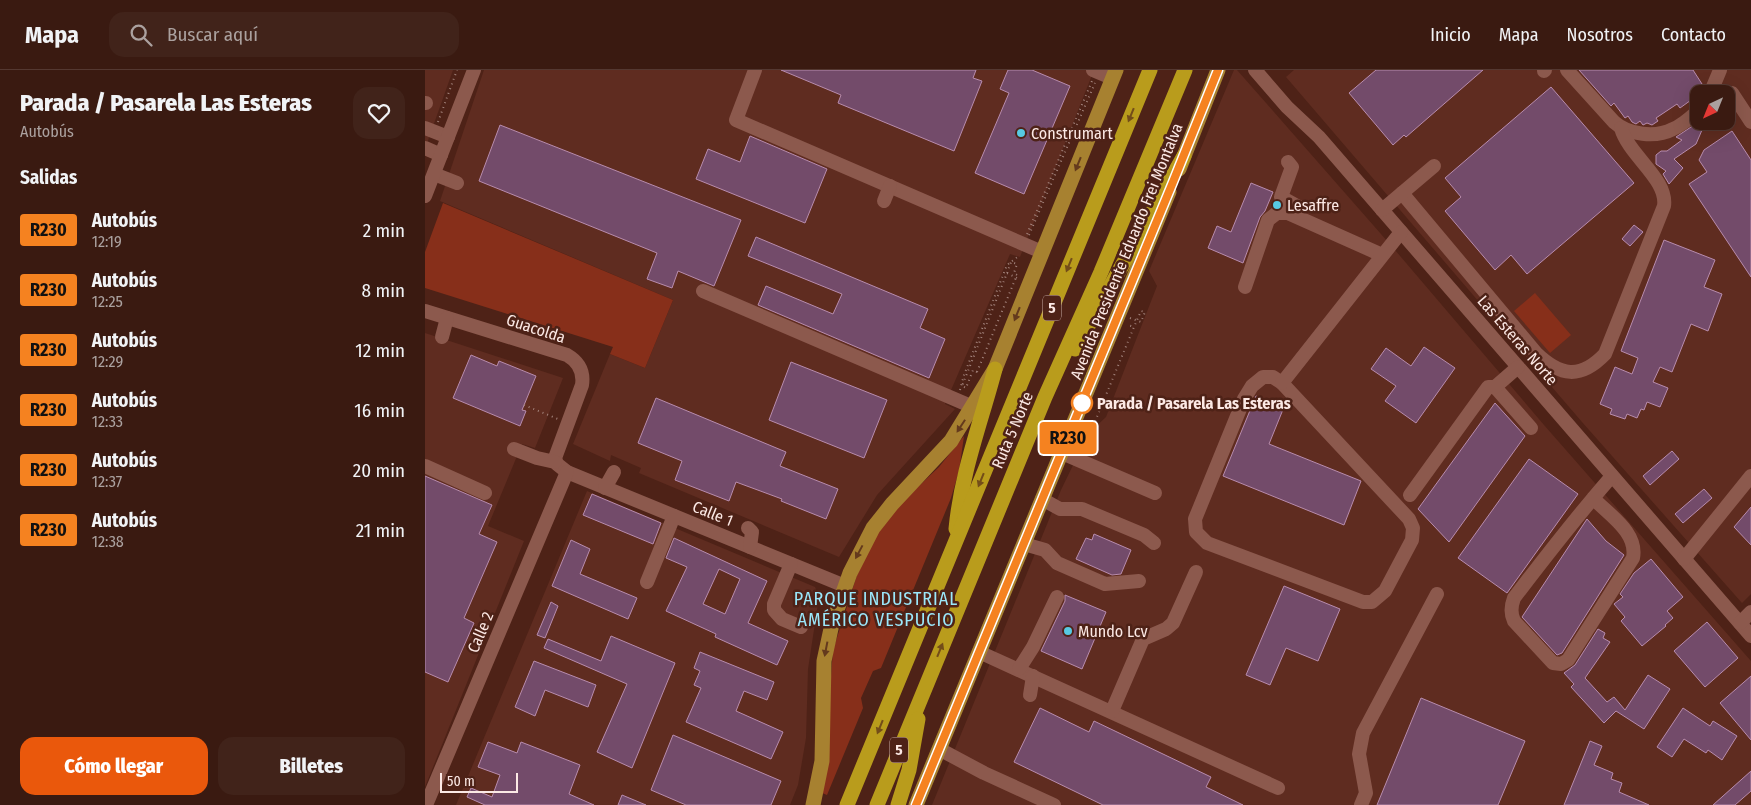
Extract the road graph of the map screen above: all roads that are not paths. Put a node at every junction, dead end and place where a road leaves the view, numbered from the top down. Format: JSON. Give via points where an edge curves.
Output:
{"nodes":[{"id":1,"x":474,"y":70,"type":"edge"},
{"id":2,"x":755,"y":70,"type":"edge"},
{"id":3,"x":1150,"y":70,"type":"edge"},
{"id":4,"x":1185,"y":70,"type":"edge"},
{"id":5,"x":1218,"y":70,"type":"edge"},
{"id":6,"x":1255,"y":70,"type":"edge"},
{"id":7,"x":1567,"y":70,"type":"edge"},
{"id":8,"x":1719,"y":70,"type":"edge"},
{"id":9,"x":1094,"y":71,"type":"edge"},
{"id":10,"x":1114,"y":74,"type":"edge"},
{"id":11,"x":1714,"y":85,"type":"edge"},
{"id":12,"x":1735,"y":98,"type":"edge"},
{"id":13,"x":1690,"y":116,"type":"edge"},
{"id":14,"x":1751,"y":122,"type":"edge"},
{"id":15,"x":1621,"y":128,"type":"junction"},
{"id":16,"x":428,"y":131,"type":"edge"},
{"id":17,"x":445,"y":144,"type":"junction"},
{"id":18,"x":425,"y":148,"type":"edge"},
{"id":19,"x":1184,"y":156,"type":"junction"},
{"id":20,"x":1288,"y":162,"type":"dead end"},
{"id":21,"x":1434,"y":166,"type":"dead end"},
{"id":22,"x":434,"y":174,"type":"junction"},
{"id":23,"x":457,"y":183,"type":"dead end"},
{"id":24,"x":890,"y":186,"type":"junction"},
{"id":25,"x":1402,"y":193,"type":"junction"},
{"id":26,"x":425,"y":196,"type":"edge"},
{"id":27,"x":884,"y":201,"type":"dead end"},
{"id":28,"x":1299,"y":207,"type":"dead end"},
{"id":29,"x":1382,"y":210,"type":"junction"},
{"id":30,"x":1401,"y":232,"type":"junction"},
{"id":31,"x":1042,"y":252,"type":"junction"},
{"id":32,"x":1382,"y":255,"type":"junction"},
{"id":33,"x":1245,"y":287,"type":"dead end"},
{"id":34,"x":703,"y":291,"type":"dead end"},
{"id":35,"x":425,"y":311,"type":"edge"},
{"id":36,"x":447,"y":318,"type":"junction"},
{"id":37,"x":442,"y":337,"type":"dead end"},
{"id":38,"x":1518,"y":367,"type":"junction"},
{"id":39,"x":995,"y":369,"type":"junction"},
{"id":40,"x":1282,"y":383,"type":"junction"},
{"id":41,"x":1495,"y":387,"type":"junction"},
{"id":42,"x":1045,"y":396,"type":"junction"},
{"id":43,"x":966,"y":405,"type":"junction"},
{"id":44,"x":1531,"y":428,"type":"dead end"},
{"id":45,"x":514,"y":449,"type":"dead end"},
{"id":46,"x":1062,"y":453,"type":"junction"},
{"id":47,"x":555,"y":462,"type":"junction"},
{"id":48,"x":425,"y":466,"type":"edge"},
{"id":49,"x":567,"y":472,"type":"junction"},
{"id":50,"x":614,"y":472,"type":"dead end"},
{"id":51,"x":1613,"y":476,"type":"junction"},
{"id":52,"x":1751,"y":476,"type":"edge"},
{"id":53,"x":605,"y":488,"type":"junction"},
{"id":54,"x":485,"y":493,"type":"dead end"},
{"id":55,"x":1155,"y":493,"type":"dead end"},
{"id":56,"x":1410,"y":495,"type":"dead end"},
{"id":57,"x":1593,"y":498,"type":"junction"},
{"id":58,"x":1042,"y":499,"type":"junction"},
{"id":59,"x":674,"y":516,"type":"junction"},
{"id":60,"x":748,"y":528,"type":"dead end"},
{"id":61,"x":1024,"y":544,"type":"junction"},
{"id":62,"x":1154,"y":544,"type":"dead end"},
{"id":63,"x":954,"y":545,"type":"junction"},
{"id":64,"x":750,"y":547,"type":"junction"},
{"id":65,"x":1684,"y":558,"type":"junction"},
{"id":66,"x":791,"y":564,"type":"junction"},
{"id":67,"x":1196,"y":572,"type":"dead end"},
{"id":68,"x":1139,"y":580,"type":"dead end"},
{"id":69,"x":647,"y":582,"type":"dead end"},
{"id":70,"x":845,"y":586,"type":"junction"},
{"id":71,"x":1437,"y":594,"type":"dead end"},
{"id":72,"x":1057,"y":598,"type":"dead end"},
{"id":73,"x":1751,"y":612,"type":"edge"},
{"id":74,"x":1740,"y":623,"type":"junction"},
{"id":75,"x":801,"y":627,"type":"dead end"},
{"id":76,"x":1751,"y":636,"type":"edge"},
{"id":77,"x":979,"y":652,"type":"junction"},
{"id":78,"x":1019,"y":669,"type":"junction"},
{"id":79,"x":1033,"y":676,"type":"junction"},
{"id":80,"x":921,"y":695,"type":"junction"},
{"id":81,"x":1030,"y":695,"type":"dead end"},
{"id":82,"x":1112,"y":711,"type":"junction"},
{"id":83,"x":939,"y":748,"type":"junction"},
{"id":84,"x":864,"y":765,"type":"junction"},
{"id":85,"x":1278,"y":788,"type":"dead end"},
{"id":86,"x":426,"y":805,"type":"edge"},
{"id":87,"x":813,"y":805,"type":"edge"},
{"id":88,"x":841,"y":805,"type":"edge"},
{"id":89,"x":847,"y":805,"type":"edge"},
{"id":90,"x":877,"y":805,"type":"edge"},
{"id":91,"x":898,"y":805,"type":"edge"},
{"id":92,"x":916,"y":805,"type":"edge"},
{"id":93,"x":1053,"y":805,"type":"edge"},
{"id":94,"x":1361,"y":805,"type":"edge"}],
"edges":[{"from":1,"to":17,"type":"street"},
{"from":2,"to":24,"type":"street","via":[[736,120]]},
{"from":3,"to":63,"type":"highway","name":"Ruta 5 Norte","number":"5","one_way":true},
{"from":4,"to":42,"type":"highway","name":"Ruta 5 Norte","number":"5","via":[[1101,272]]},
{"from":5,"to":19,"type":"main road","name":"Avenida Presidente Eduardo Frei Montalva"},
{"from":6,"to":29,"type":"street","name":"Las Esteras Norte"},
{"from":7,"to":15,"type":"street"},
{"from":8,"to":11,"type":"street"},
{"from":9,"to":10,"type":"street"},
{"from":10,"to":31,"type":"main road","one_way":true},
{"from":12,"to":14,"type":"street"},
{"from":13,"to":15,"type":"street","via":[[1671,130],[1660,133],[1631,132]]},
{"from":15,"to":25,"type":"street","via":[[1624,141],[1661,186],[1664,206],[1605,354],[1586,369],[1564,372],[1536,353]]},
{"from":16,"to":17,"type":"street"},
{"from":17,"to":18,"type":"street"},
{"from":17,"to":22,"type":"street"},
{"from":19,"to":42,"type":"highway","via":[[1116,280]]},
{"from":19,"to":46,"type":"main road","name":"Avenida Presidente Eduardo Frei Montalva"},
{"from":20,"to":28,"type":"street","via":[[1292,167],[1281,197]]},
{"from":21,"to":25,"type":"street"},
{"from":22,"to":23,"type":"street"},
{"from":22,"to":26,"type":"street"},
{"from":24,"to":27,"type":"street"},
{"from":24,"to":31,"type":"street"},
{"from":25,"to":29,"type":"street"},
{"from":29,"to":30,"type":"street","name":"Las Esteras Norte"},
{"from":30,"to":32,"type":"street"},
{"from":30,"to":38,"type":"street","name":"Las Esteras Norte"},
{"from":31,"to":39,"type":"main road","one_way":true},
{"from":32,"to":33,"type":"street","via":[[1288,212],[1277,213],[1268,220]]},
{"from":32,"to":40,"type":"street"},
{"from":34,"to":43,"type":"street"},
{"from":35,"to":36,"type":"street","name":"Guacolda"},
{"from":36,"to":37,"type":"street"},
{"from":36,"to":47,"type":"street","name":"Guacolda","via":[[575,361],[583,380],[557,448]]},
{"from":38,"to":41,"type":"street"},
{"from":38,"to":51,"type":"street","name":"Las Esteras Norte"},
{"from":39,"to":43,"type":"main road"},
{"from":39,"to":63,"type":"highway","via":[[959,500]]},
{"from":40,"to":40,"type":"street","via":[[1273,377],[1263,377],[1244,399],[1195,519],[1196,532],[1207,543],[1363,602],[1372,602],[1385,591],[1412,540],[1413,528],[1409,519]]},
{"from":41,"to":44,"type":"street"},
{"from":41,"to":56,"type":"street","via":[[1488,387]]},
{"from":80,"to":42,"type":"highway","name":"Ruta 5 Norte","number":"5","one_way":true},
{"from":43,"to":70,"type":"main road","one_way":true,"via":[[942,452],[873,528]]},
{"from":45,"to":47,"type":"street"},
{"from":46,"to":55,"type":"street"},
{"from":46,"to":58,"type":"main road","name":"Avenida Presidente Eduardo Frei Montalva"},
{"from":47,"to":49,"type":"street"},
{"from":48,"to":54,"type":"street"},
{"from":49,"to":53,"type":"street","name":"Calle 1"},
{"from":49,"to":86,"type":"street","name":"Calle 2"},
{"from":50,"to":53,"type":"street"},
{"from":51,"to":57,"type":"street"},
{"from":51,"to":65,"type":"street","name":"Las Esteras Norte"},
{"from":52,"to":65,"type":"street"},
{"from":53,"to":59,"type":"street","name":"Calle 1"},
{"from":57,"to":57,"type":"street","via":[[1511,605],[1514,621],[1553,662],[1561,664],[1568,660],[1633,558],[1634,549],[1629,535]]},
{"from":58,"to":61,"type":"main road","name":"Avenida Presidente Eduardo Frei Montalva"},
{"from":58,"to":62,"type":"street","via":[[1060,509],[1082,508],[1144,535]]},
{"from":59,"to":64,"type":"street","name":"Calle 1"},
{"from":59,"to":69,"type":"street"},
{"from":60,"to":64,"type":"street","via":[[753,532]]},
{"from":61,"to":68,"type":"street","via":[[1045,550],[1057,563],[1105,584]]},
{"from":61,"to":77,"type":"main road","name":"Avenida Presidente Eduardo Frei Montalva"},
{"from":63,"to":84,"type":"highway","name":"Ruta 5 Norte","number":"5","one_way":true},
{"from":64,"to":66,"type":"street","name":"Calle 1"},
{"from":65,"to":74,"type":"street","name":"Las Esteras Norte"},
{"from":66,"to":70,"type":"street","name":"Calle 1"},
{"from":66,"to":75,"type":"street","via":[[774,610],[782,619]]},
{"from":67,"to":82,"type":"street","via":[[1173,623],[1143,638]]},
{"from":70,"to":87,"type":"main road","one_way":true,"via":[[824,661],[822,761]]},
{"from":71,"to":94,"type":"street","via":[[1363,734],[1359,754],[1366,793]]},
{"from":72,"to":78,"type":"street"},
{"from":73,"to":74,"type":"street"},
{"from":74,"to":76,"type":"street","name":"Las Esteras Norte"},
{"from":77,"to":78,"type":"street"},
{"from":77,"to":83,"type":"main road","name":"Avenida Presidente Eduardo Frei Montalva"},
{"from":78,"to":79,"type":"street"},
{"from":79,"to":81,"type":"street"},
{"from":79,"to":82,"type":"street"},
{"from":80,"to":90,"type":"highway","name":"Ruta 5 Norte","number":"5"},
{"from":80,"to":91,"type":"highway","via":[[911,762]]},
{"from":82,"to":85,"type":"street"},
{"from":83,"to":92,"type":"main road","name":"Avenida Presidente Eduardo Frei Montalva"},
{"from":83,"to":93,"type":"street"},
{"from":84,"to":88,"type":"highway"},
{"from":84,"to":89,"type":"highway","name":"Ruta 5 Norte","number":"5"}]}
